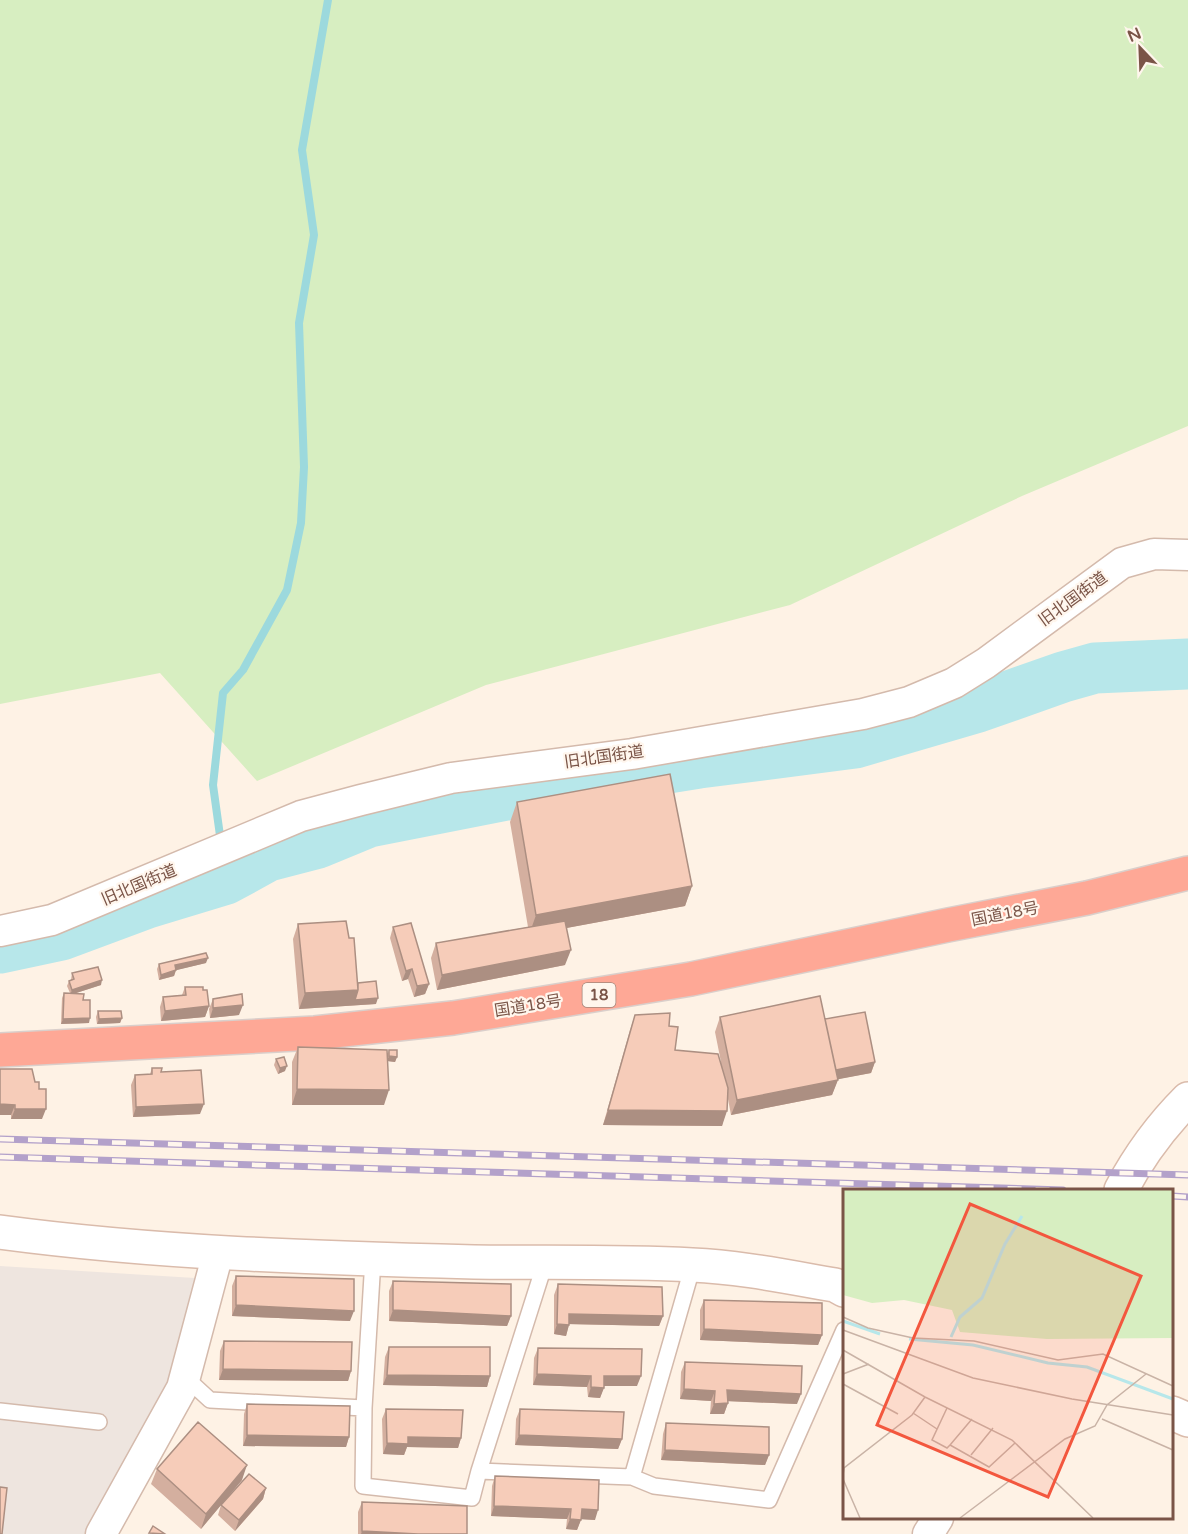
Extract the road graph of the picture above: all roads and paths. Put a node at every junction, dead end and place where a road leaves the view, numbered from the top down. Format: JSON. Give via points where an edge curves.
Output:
{"nodes":[{"id":1,"x":1188,"y":555,"type":"edge"},
{"id":2,"x":1188,"y":873,"type":"edge"},
{"id":3,"x":0,"y":930,"type":"edge"},
{"id":4,"x":0,"y":1050,"type":"edge"},
{"id":5,"x":1188,"y":1099,"type":"edge"},
{"id":6,"x":1123,"y":1189,"type":"edge"},
{"id":7,"x":0,"y":1232,"type":"edge"},
{"id":8,"x":218,"y":1253,"type":"junction"},
{"id":9,"x":373,"y":1259,"type":"junction"},
{"id":10,"x":545,"y":1263,"type":"junction"},
{"id":11,"x":693,"y":1265,"type":"junction"},
{"id":12,"x":843,"y":1289,"type":"edge"},
{"id":13,"x":843,"y":1332,"type":"edge"},
{"id":14,"x":185,"y":1377,"type":"junction"},
{"id":15,"x":364,"y":1408,"type":"junction"},
{"id":16,"x":0,"y":1411,"type":"edge"},
{"id":17,"x":1173,"y":1413,"type":"edge"},
{"id":18,"x":1188,"y":1420,"type":"edge"},
{"id":19,"x":99,"y":1422,"type":"dead end"},
{"id":20,"x":479,"y":1471,"type":"junction"},
{"id":21,"x":632,"y":1477,"type":"junction"},
{"id":22,"x":937,"y":1519,"type":"edge"},
{"id":23,"x":101,"y":1534,"type":"edge"},
{"id":24,"x":927,"y":1534,"type":"edge"}],
"edges":[{"from":1,"to":3,"type":"street","name":"旧北国街道","via":[[1154,554],[1122,563],[986,663],[954,683],[909,702],[863,714],[632,754],[451,778],[361,800],[301,816],[52,920]]},
{"from":2,"to":4,"type":"highway","name":"国道18号","number":"18","via":[[1087,898],[692,979],[453,1018],[315,1034]]},
{"from":5,"to":6,"type":"street","via":[[1146,1148]]},
{"from":7,"to":8,"type":"street"},
{"from":8,"to":9,"type":"street"},
{"from":8,"to":14,"type":"street"},
{"from":9,"to":10,"type":"street"},
{"from":9,"to":15,"type":"lane"},
{"from":10,"to":11,"type":"street"},
{"from":10,"to":20,"type":"lane"},
{"from":11,"to":12,"type":"street","via":[[765,1273]]},
{"from":11,"to":21,"type":"lane"},
{"from":13,"to":21,"type":"lane","via":[[769,1500],[654,1486]]},
{"from":14,"to":15,"type":"lane","via":[[210,1400]]},
{"from":14,"to":23,"type":"street"},
{"from":15,"to":20,"type":"lane","via":[[363,1486],[472,1498]]},
{"from":16,"to":19,"type":"lane"},
{"from":17,"to":18,"type":"street"},
{"from":20,"to":21,"type":"lane"},
{"from":22,"to":24,"type":"street"}]}
